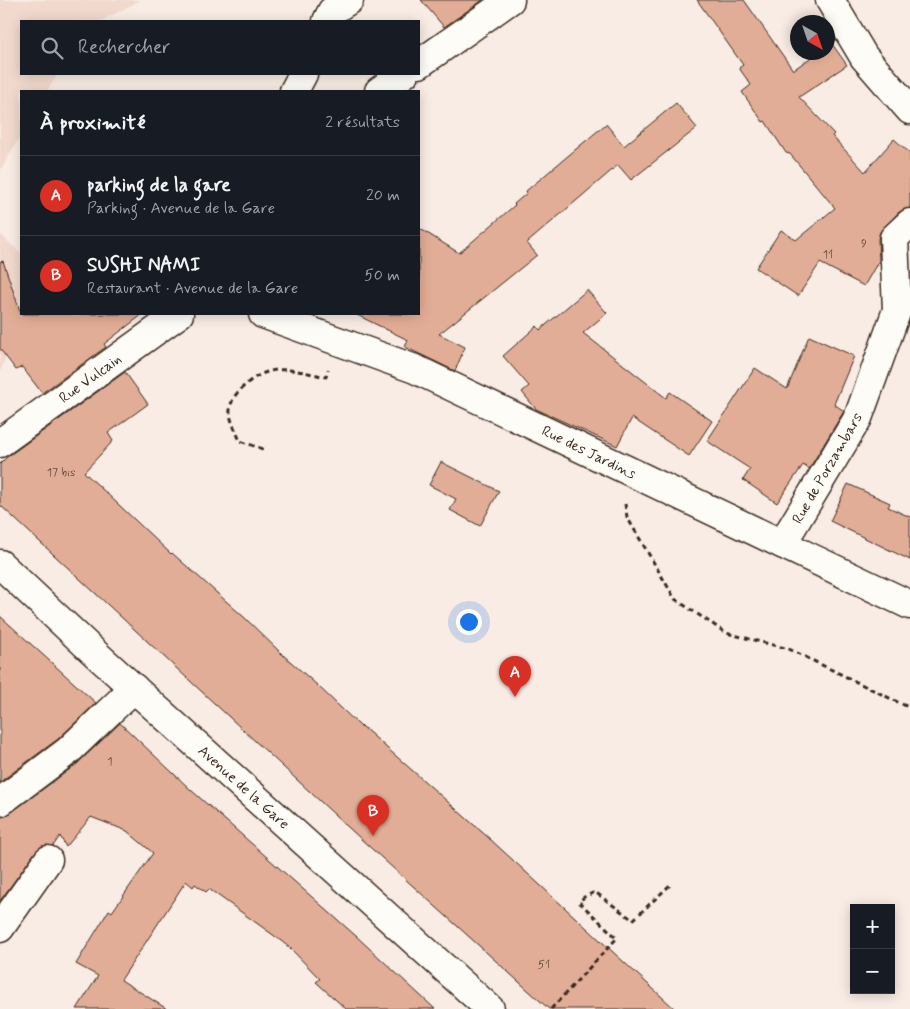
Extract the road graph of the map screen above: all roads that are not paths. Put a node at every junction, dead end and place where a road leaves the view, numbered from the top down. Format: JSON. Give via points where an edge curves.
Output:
{"nodes":[{"id":1,"x":349,"y":0,"type":"edge"},
{"id":2,"x":510,"y":0,"type":"edge"},
{"id":3,"x":830,"y":0,"type":"edge"},
{"id":4,"x":328,"y":20,"type":"edge"},
{"id":5,"x":420,"y":63,"type":"edge"},
{"id":6,"x":302,"y":75,"type":"edge"},
{"id":7,"x":403,"y":75,"type":"edge"},
{"id":8,"x":295,"y":90,"type":"edge"},
{"id":9,"x":380,"y":90,"type":"edge"},
{"id":10,"x":910,"y":110,"type":"edge"},
{"id":11,"x":910,"y":223,"type":"edge"},
{"id":12,"x":178,"y":315,"type":"edge"},
{"id":13,"x":270,"y":315,"type":"edge"},
{"id":14,"x":303,"y":320,"type":"edge"},
{"id":15,"x":0,"y":443,"type":"edge"},
{"id":16,"x":782,"y":544,"type":"junction"},
{"id":17,"x":0,"y":564,"type":"edge"},
{"id":18,"x":910,"y":605,"type":"edge"},
{"id":19,"x":134,"y":688,"type":"junction"},
{"id":20,"x":0,"y":802,"type":"edge"},
{"id":21,"x":48,"y":860,"type":"dead end"},
{"id":22,"x":0,"y":928,"type":"edge"},
{"id":23,"x":490,"y":1009,"type":"edge"}],
"edges":[{"from":1,"to":4,"type":"street","via":[[332,11]]},
{"from":2,"to":5,"type":"street"},
{"from":3,"to":10,"type":"street","via":[[864,57]]},
{"from":6,"to":8,"type":"street"},
{"from":7,"to":9,"type":"street"},
{"from":11,"to":16,"type":"street","name":"Rue de Porzambars","via":[[894,238],[897,310],[858,418]]},
{"from":12,"to":15,"type":"street","name":"Rue Vulcain"},
{"from":13,"to":14,"type":"street","name":"Rue des Jardins"},
{"from":14,"to":16,"type":"street","name":"Rue des Jardins","via":[[337,340],[415,369]]},
{"from":16,"to":18,"type":"street","name":"Rue des Jardins"},
{"from":17,"to":19,"type":"street","name":"Avenue de la Gare"},
{"from":19,"to":20,"type":"street","via":[[68,751]]},
{"from":19,"to":23,"type":"street","name":"Avenue de la Gare"},
{"from":21,"to":22,"type":"street"}]}
